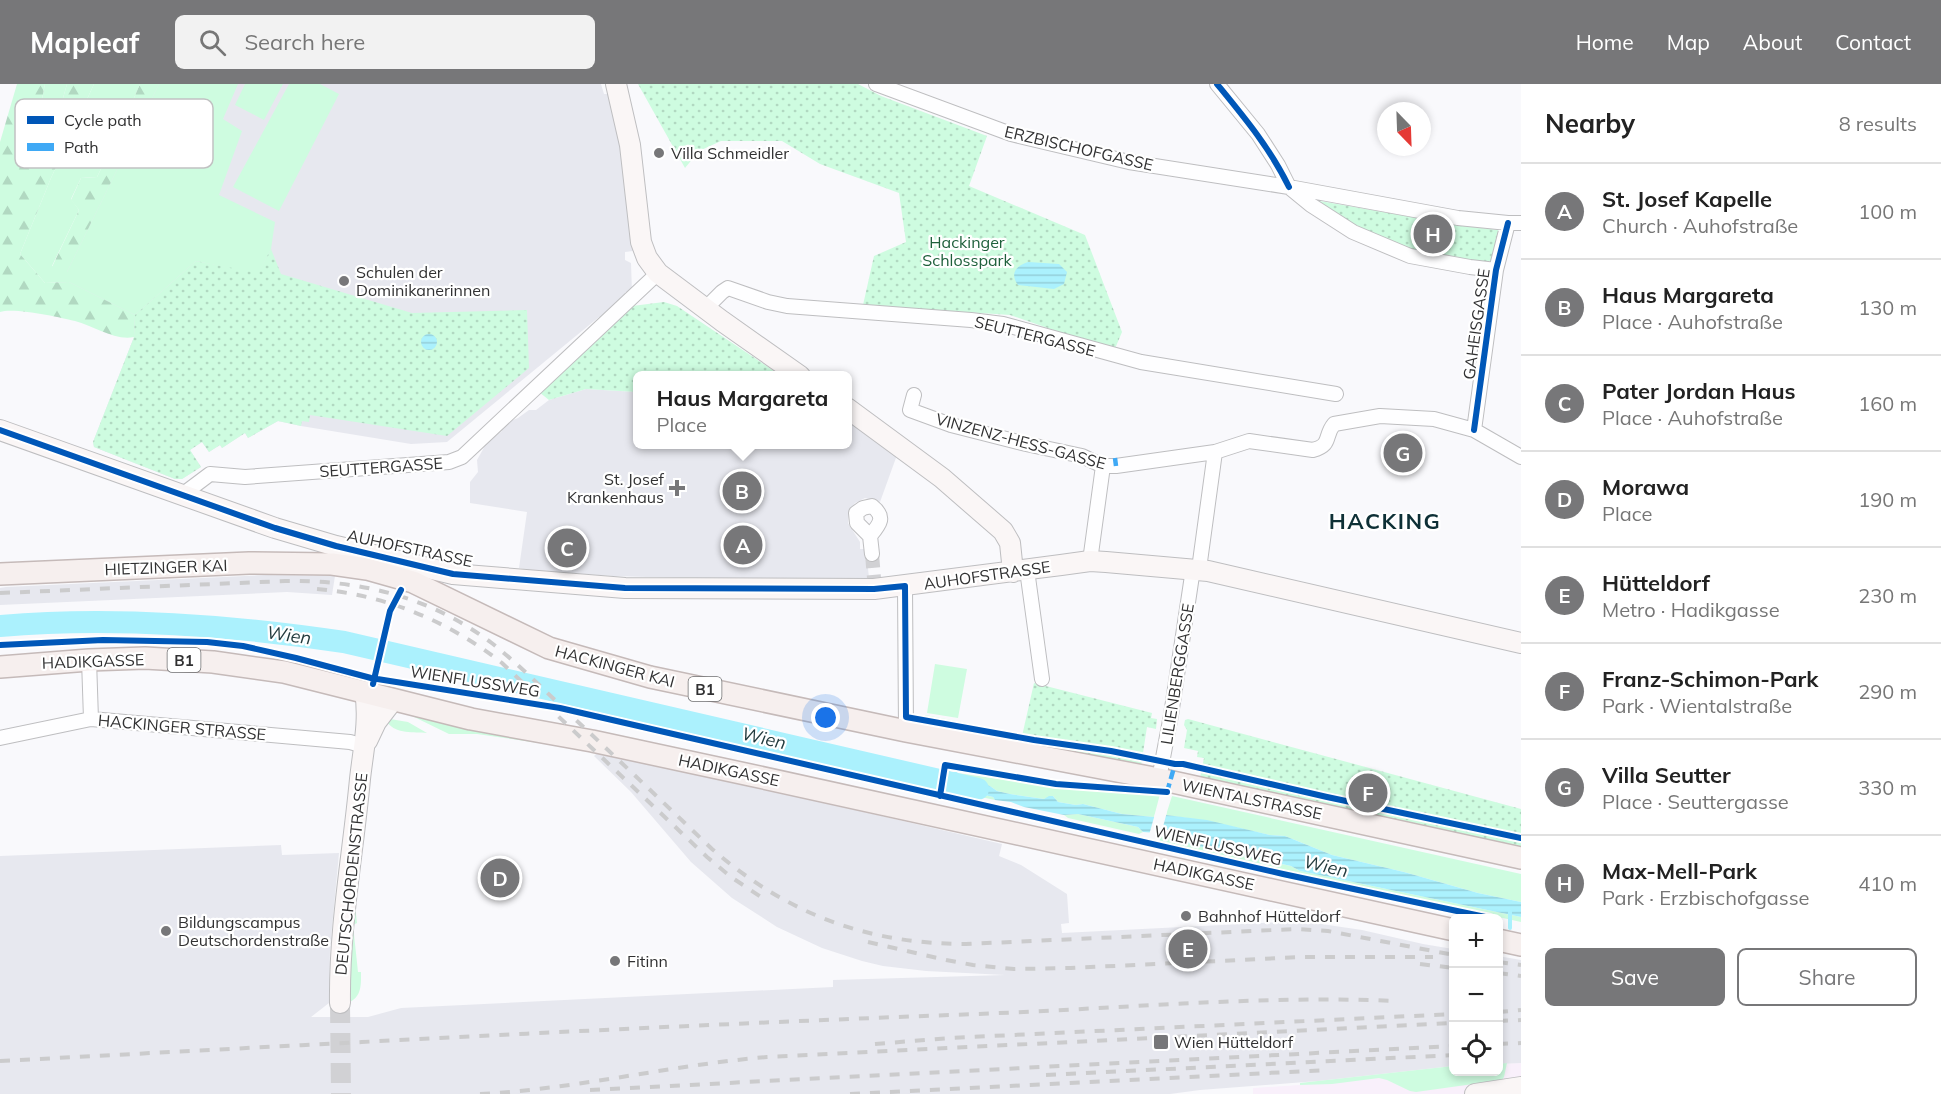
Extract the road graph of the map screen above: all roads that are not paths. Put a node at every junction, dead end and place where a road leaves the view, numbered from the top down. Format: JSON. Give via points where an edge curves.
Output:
{"nodes":[{"id":1,"x":615,"y":84,"type":"edge"},
{"id":2,"x":876,"y":84,"type":"edge"},
{"id":3,"x":1217,"y":84,"type":"edge"},
{"id":4,"x":1288,"y":187,"type":"junction"},
{"id":5,"x":1514,"y":223,"type":"edge"},
{"id":6,"x":1496,"y":270,"type":"junction"},
{"id":7,"x":658,"y":273,"type":"junction"},
{"id":8,"x":706,"y":308,"type":"junction"},
{"id":9,"x":794,"y":371,"type":"edge"},
{"id":10,"x":1336,"y":394,"type":"dead end"},
{"id":11,"x":914,"y":395,"type":"dead end"},
{"id":12,"x":852,"y":412,"type":"edge"},
{"id":13,"x":0,"y":430,"type":"edge"},
{"id":14,"x":1474,"y":430,"type":"junction"},
{"id":15,"x":1215,"y":452,"type":"junction"},
{"id":16,"x":1521,"y":457,"type":"edge"},
{"id":17,"x":1102,"y":466,"type":"junction"},
{"id":18,"x":182,"y":495,"type":"junction"},
{"id":19,"x":870,"y":536,"type":"dead end"},
{"id":20,"x":872,"y":554,"type":"tunnel mouth"},
{"id":21,"x":1090,"y":561,"type":"junction"},
{"id":22,"x":332,"y":564,"type":"joint"},
{"id":23,"x":1196,"y":569,"type":"junction"},
{"id":24,"x":1020,"y":571,"type":"junction"},
{"id":25,"x":0,"y":574,"type":"edge"},
{"id":26,"x":905,"y":586,"type":"junction"},
{"id":27,"x":1521,"y":643,"type":"edge"},
{"id":28,"x":89,"y":660,"type":"junction"},
{"id":29,"x":0,"y":667,"type":"edge"},
{"id":30,"x":1042,"y":679,"type":"dead end"},
{"id":31,"x":364,"y":692,"type":"junction"},
{"id":32,"x":393,"y":700,"type":"junction"},
{"id":33,"x":91,"y":719,"type":"junction"},
{"id":34,"x":906,"y":731,"type":"junction"},
{"id":35,"x":0,"y":738,"type":"edge"},
{"id":36,"x":364,"y":746,"type":"junction"},
{"id":37,"x":1159,"y":779,"type":"junction"},
{"id":38,"x":1521,"y":858,"type":"edge"},
{"id":39,"x":1449,"y":929,"type":"edge"},
{"id":40,"x":1503,"y":941,"type":"edge"},
{"id":41,"x":1521,"y":945,"type":"edge"},
{"id":42,"x":340,"y":1003,"type":"tunnel mouth"},
{"id":43,"x":1519,"y":1090,"type":"edge"},
{"id":44,"x":1475,"y":1094,"type":"edge"}],
"edges":[{"from":1,"to":7,"type":"street","via":[[630,145],[641,242]]},
{"from":2,"to":4,"type":"street","name":"ERZBISCHOFGASSE","via":[[1011,134],[1129,162]]},
{"from":3,"to":4,"type":"street","via":[[1258,134]]},
{"from":4,"to":5,"type":"street","name":"ERZBISCHOFGASSE","via":[[1458,218]]},
{"from":4,"to":6,"type":"street","name":"ERZBISCHOFGASSE","via":[[1353,232],[1410,256]]},
{"from":5,"to":6,"type":"street","name":"GAHEISGASSE"},
{"from":6,"to":14,"type":"street","name":"GAHEISGASSE"},
{"from":7,"to":8,"type":"street"},
{"from":7,"to":18,"type":"street","name":"SEUTTERGASSE","via":[[462,457],[449,462],[245,477],[210,474]]},
{"from":8,"to":9,"type":"street"},
{"from":8,"to":10,"type":"street","name":"SEUTTERGASSE","via":[[728,288],[787,306],[1003,324],[1141,362]]},
{"from":11,"to":17,"type":"street","name":"VINZENZ-HESS-GASSE","via":[[910,410],[1082,456]]},
{"from":12,"to":24,"type":"street","via":[[929,468],[1003,531]]},
{"from":13,"to":18,"type":"street","name":"AUHOFSTRASSE"},
{"from":14,"to":15,"type":"street","name":"VINZENZ-HESS-GASSE","via":[[1434,419],[1380,416],[1334,424],[1327,442],[1313,450],[1249,441]]},
{"from":14,"to":16,"type":"street"},
{"from":15,"to":17,"type":"street","name":"VINZENZ-HESS-GASSE"},
{"from":15,"to":23,"type":"street","name":"LILIENBERGGASSE"},
{"from":17,"to":21,"type":"street"},
{"from":18,"to":26,"type":"street","name":"AUHOFSTRASSE","via":[[336,546],[453,574],[626,588]]},
{"from":19,"to":20,"type":"street"},
{"from":21,"to":23,"type":"street","name":"AUHOFSTRASSE"},
{"from":21,"to":24,"type":"street","name":"AUHOFSTRASSE"},
{"from":22,"to":25,"type":"main road","name":"HIETZINGER KAI","number":"B1","via":[[249,563]]},
{"from":22,"to":34,"type":"main road","name":"HACKINGER KAI","number":"B1","via":[[413,582],[549,648],[619,669]]},
{"from":23,"to":27,"type":"street","name":"AUHOFSTRASSE"},
{"from":23,"to":37,"type":"street","name":"LILIENBERGGASSE"},
{"from":24,"to":26,"type":"street","name":"AUHOFSTRASSE"},
{"from":24,"to":30,"type":"street"},
{"from":26,"to":34,"type":"street"},
{"from":28,"to":29,"type":"main road","name":"HADIKGASSE","number":"B1"},
{"from":28,"to":31,"type":"main road","name":"HADIKGASSE","number":"B1","via":[[213,662],[284,672]]},
{"from":28,"to":33,"type":"street"},
{"from":31,"to":32,"type":"main road","name":"HADIKGASSE","number":"B1"},
{"from":31,"to":36,"type":"street","name":"DEUTSCHORDENSTRASSE"},
{"from":32,"to":36,"type":"street","name":"DEUTSCHORDENSTRASSE"},
{"from":32,"to":39,"type":"main road","name":"HADIKGASSE","number":"B1"},
{"from":33,"to":35,"type":"street","name":"HACKINGER STRASSE"},
{"from":33,"to":36,"type":"street","name":"HACKINGER STRASSE"},
{"from":34,"to":37,"type":"main road","name":"HACKINGER KAI","number":"B1"},
{"from":36,"to":42,"type":"street","name":"DEUTSCHORDENSTRASSE","via":[[342,932]]},
{"from":37,"to":38,"type":"main road","name":"WIENTALSTRASSE","number":"B1"},
{"from":40,"to":41,"type":"main road"},
{"from":43,"to":44,"type":"street"}]}
